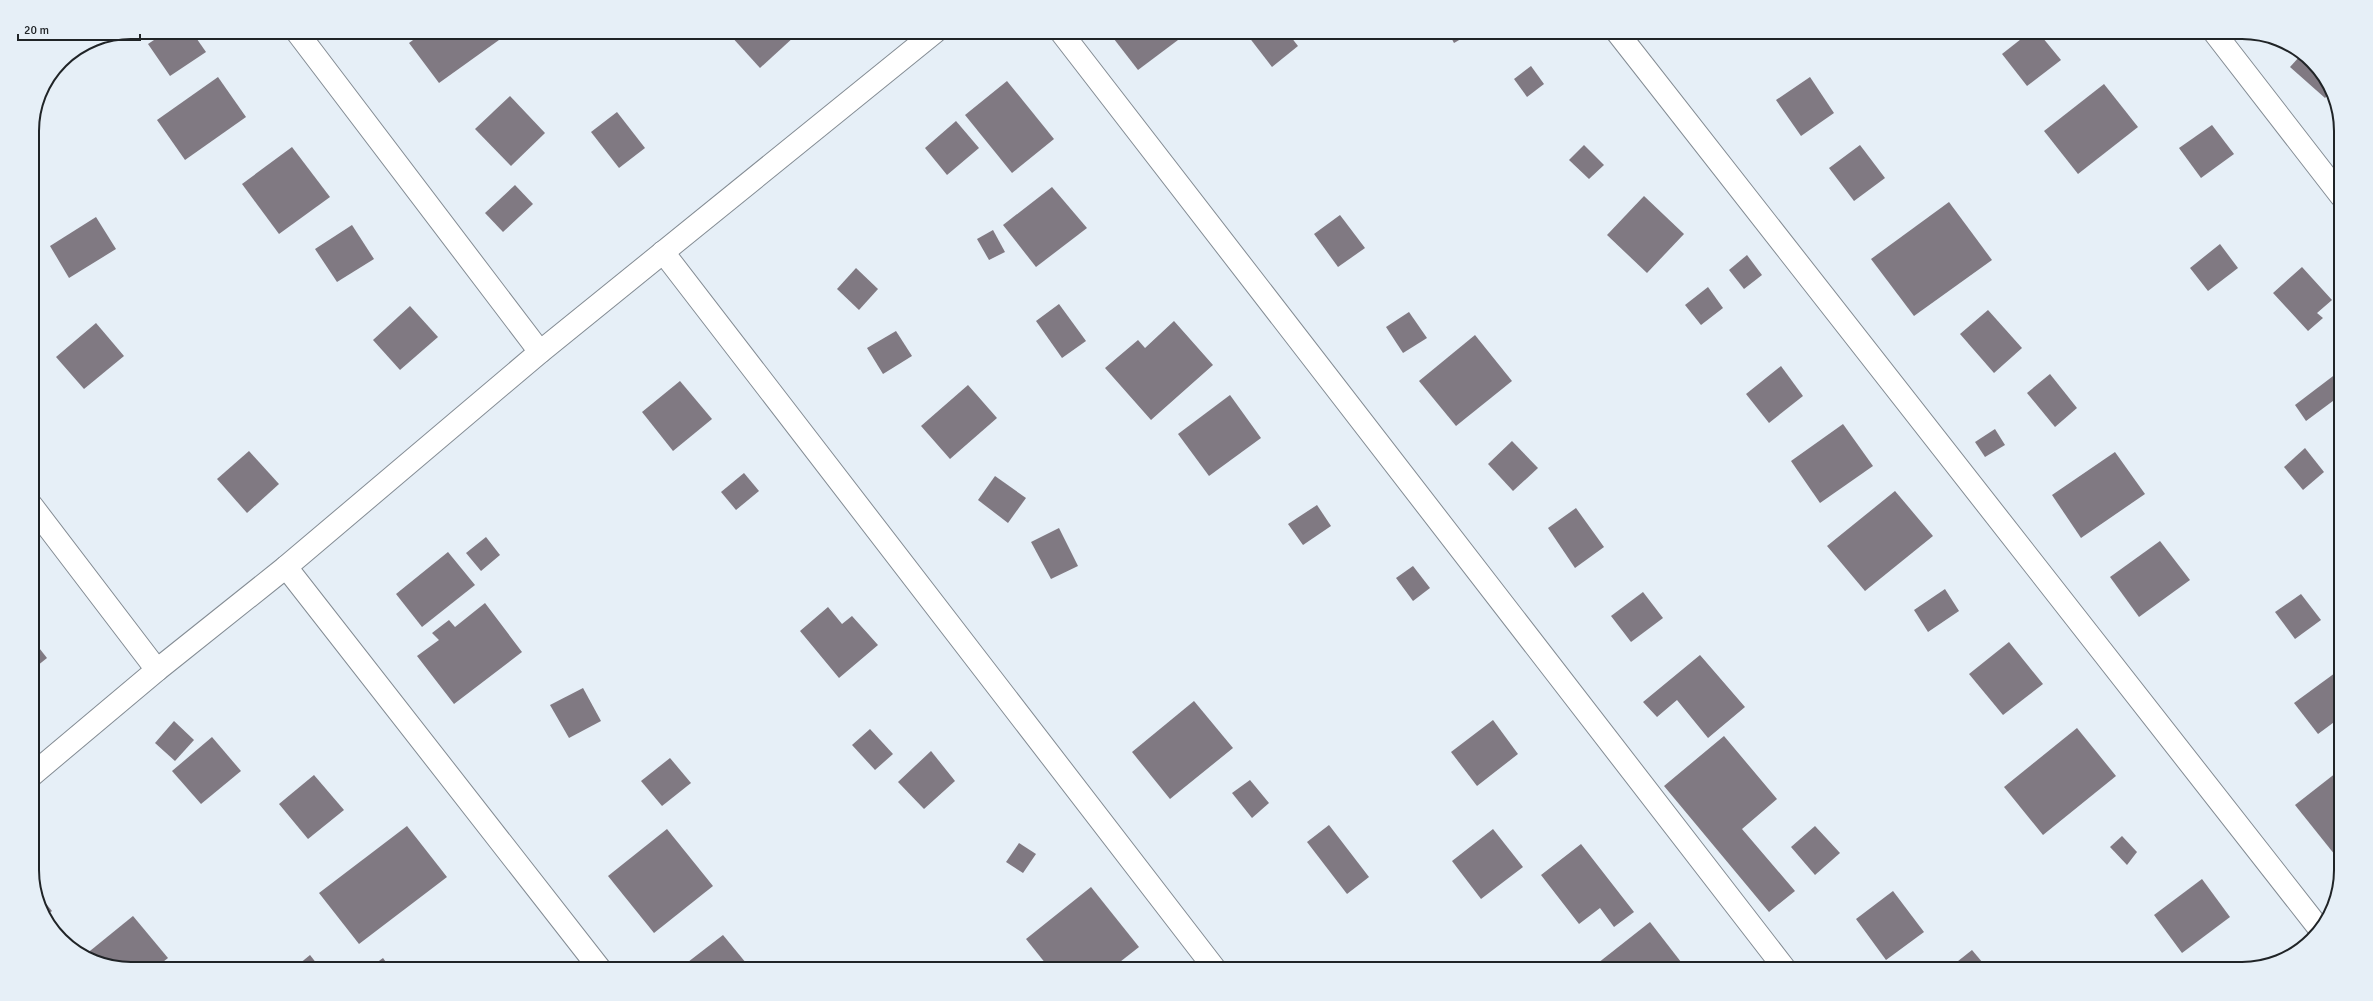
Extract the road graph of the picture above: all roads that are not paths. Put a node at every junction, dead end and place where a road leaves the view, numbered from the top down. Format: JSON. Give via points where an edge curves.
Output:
{"nodes":[{"id":1,"x":302,"y":39,"type":"edge"},
{"id":2,"x":926,"y":39,"type":"edge"},
{"id":3,"x":1066,"y":39,"type":"edge"},
{"id":4,"x":1622,"y":39,"type":"edge"},
{"id":5,"x":2219,"y":39,"type":"edge"},
{"id":6,"x":2334,"y":187,"type":"edge"},
{"id":7,"x":663,"y":252,"type":"junction"},
{"id":8,"x":540,"y":352,"type":"junction"},
{"id":9,"x":39,"y":515,"type":"edge"},
{"id":10,"x":286,"y":567,"type":"junction"},
{"id":11,"x":157,"y":670,"type":"junction"},
{"id":12,"x":39,"y":769,"type":"edge"},
{"id":13,"x":2316,"y":924,"type":"edge"},
{"id":14,"x":595,"y":962,"type":"edge"},
{"id":15,"x":1210,"y":962,"type":"edge"},
{"id":16,"x":1779,"y":962,"type":"edge"}],
"edges":[{"from":1,"to":8,"type":"street"},
{"from":2,"to":7,"type":"street"},
{"from":3,"to":16,"type":"street"},
{"from":4,"to":13,"type":"street"},
{"from":5,"to":6,"type":"street"},
{"from":7,"to":8,"type":"street"},
{"from":7,"to":15,"type":"street"},
{"from":8,"to":10,"type":"street"},
{"from":9,"to":11,"type":"street"},
{"from":10,"to":11,"type":"street"},
{"from":10,"to":14,"type":"street"},
{"from":11,"to":12,"type":"street"}]}
